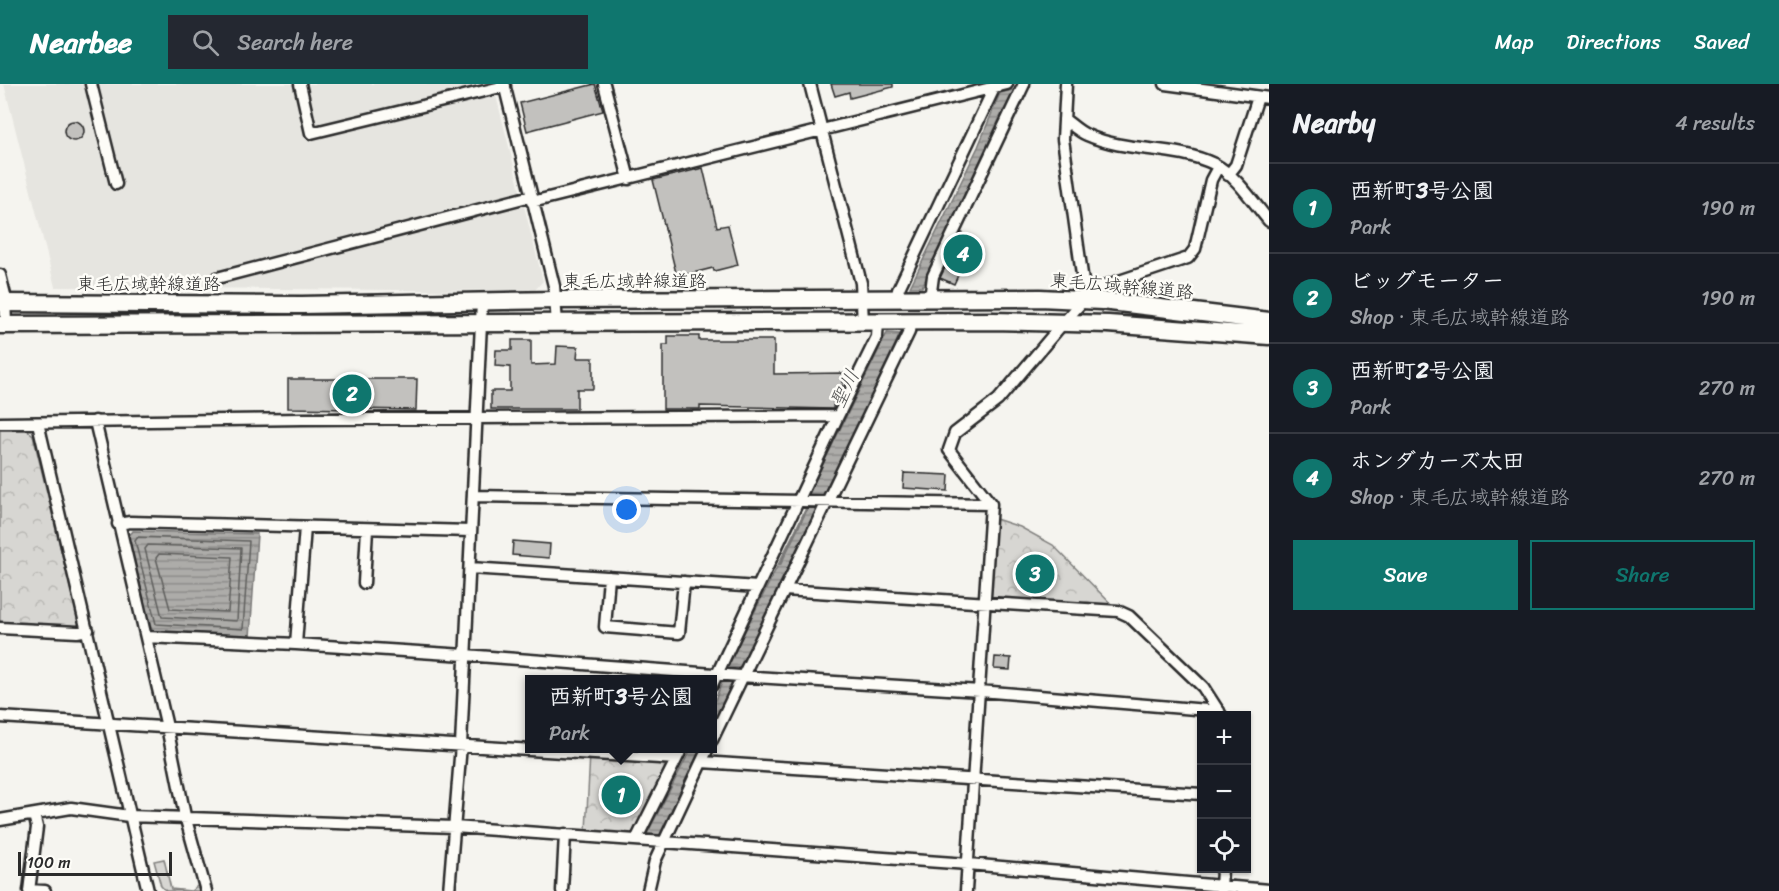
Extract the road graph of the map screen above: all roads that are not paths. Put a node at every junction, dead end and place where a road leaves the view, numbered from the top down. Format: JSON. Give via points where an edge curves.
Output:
{"nodes":[{"id":1,"x":91,"y":84,"type":"edge"},
{"id":2,"x":300,"y":84,"type":"edge"},
{"id":3,"x":604,"y":84,"type":"edge"},
{"id":4,"x":810,"y":84,"type":"edge"},
{"id":5,"x":1024,"y":84,"type":"edge"},
{"id":6,"x":1066,"y":84,"type":"edge"},
{"id":7,"x":1165,"y":84,"type":"edge"},
{"id":8,"x":504,"y":85,"type":"edge"},
{"id":9,"x":1000,"y":85,"type":"edge"},
{"id":10,"x":1263,"y":97,"type":"edge"},
{"id":11,"x":1064,"y":119,"type":"junction"},
{"id":12,"x":823,"y":130,"type":"junction"},
{"id":13,"x":1218,"y":167,"type":"junction"},
{"id":14,"x":1228,"y":175,"type":"junction"},
{"id":15,"x":629,"y":179,"type":"junction"},
{"id":16,"x":116,"y":184,"type":"dead end"},
{"id":17,"x":532,"y":199,"type":"junction"},
{"id":18,"x":1269,"y":221,"type":"edge"},
{"id":19,"x":0,"y":275,"type":"edge"},
{"id":20,"x":217,"y":278,"type":"dead end"},
{"id":21,"x":1085,"y":296,"type":"junction"},
{"id":22,"x":863,"y":299,"type":"junction"},
{"id":23,"x":898,"y":299,"type":"junction"},
{"id":24,"x":924,"y":299,"type":"junction"},
{"id":25,"x":556,"y":300,"type":"junction"},
{"id":26,"x":482,"y":302,"type":"junction"},
{"id":27,"x":3,"y":303,"type":"edge"},
{"id":28,"x":1269,"y":321,"type":"edge"},
{"id":29,"x":877,"y":322,"type":"junction"},
{"id":30,"x":909,"y":322,"type":"junction"},
{"id":31,"x":1064,"y":322,"type":"junction"},
{"id":32,"x":557,"y":323,"type":"junction"},
{"id":33,"x":482,"y":324,"type":"junction"},
{"id":34,"x":3,"y":326,"type":"edge"},
{"id":35,"x":1269,"y":336,"type":"edge"},
{"id":36,"x":838,"y":416,"type":"junction"},
{"id":37,"x":477,"y":418,"type":"junction"},
{"id":38,"x":96,"y":421,"type":"junction"},
{"id":39,"x":0,"y":423,"type":"edge"},
{"id":40,"x":38,"y":423,"type":"junction"},
{"id":41,"x":474,"y":496,"type":"junction"},
{"id":42,"x":800,"y":503,"type":"junction"},
{"id":43,"x":823,"y":503,"type":"junction"},
{"id":44,"x":991,"y":504,"type":"junction"},
{"id":45,"x":118,"y":524,"type":"junction"},
{"id":46,"x":305,"y":527,"type":"junction"},
{"id":47,"x":367,"y":529,"type":"junction"},
{"id":48,"x":471,"y":531,"type":"junction"},
{"id":49,"x":470,"y":568,"type":"junction"},
{"id":50,"x":609,"y":577,"type":"junction"},
{"id":51,"x":684,"y":582,"type":"junction"},
{"id":52,"x":364,"y":583,"type":"dead end"},
{"id":53,"x":758,"y":587,"type":"junction"},
{"id":54,"x":784,"y":590,"type":"junction"},
{"id":55,"x":986,"y":604,"type":"junction"},
{"id":56,"x":0,"y":628,"type":"edge"},
{"id":57,"x":88,"y":630,"type":"junction"},
{"id":58,"x":146,"y":638,"type":"junction"},
{"id":59,"x":296,"y":644,"type":"junction"},
{"id":60,"x":465,"y":655,"type":"junction"},
{"id":61,"x":684,"y":675,"type":"edge"},
{"id":62,"x":742,"y":676,"type":"junction"},
{"id":63,"x":717,"y":678,"type":"edge"},
{"id":64,"x":980,"y":691,"type":"junction"},
{"id":65,"x":1198,"y":711,"type":"edge"},
{"id":66,"x":1219,"y":711,"type":"edge"},
{"id":67,"x":0,"y":717,"type":"edge"},
{"id":68,"x":110,"y":723,"type":"junction"},
{"id":69,"x":167,"y":727,"type":"junction"},
{"id":70,"x":717,"y":729,"type":"edge"},
{"id":71,"x":461,"y":745,"type":"junction"},
{"id":72,"x":525,"y":749,"type":"edge"},
{"id":73,"x":584,"y":753,"type":"edge"},
{"id":74,"x":679,"y":753,"type":"edge"},
{"id":75,"x":706,"y":753,"type":"edge"},
{"id":76,"x":676,"y":759,"type":"junction"},
{"id":77,"x":702,"y":762,"type":"junction"},
{"id":78,"x":974,"y":780,"type":"junction"},
{"id":79,"x":1197,"y":794,"type":"edge"},
{"id":80,"x":34,"y":815,"type":"junction"},
{"id":81,"x":129,"y":816,"type":"junction"},
{"id":82,"x":185,"y":816,"type":"junction"},
{"id":83,"x":0,"y":820,"type":"edge"},
{"id":84,"x":454,"y":827,"type":"junction"},
{"id":85,"x":565,"y":834,"type":"junction"},
{"id":86,"x":641,"y":840,"type":"junction"},
{"id":87,"x":662,"y":842,"type":"junction"},
{"id":88,"x":968,"y":864,"type":"junction"},
{"id":89,"x":1222,"y":873,"type":"edge"},
{"id":90,"x":1221,"y":889,"type":"edge"},
{"id":91,"x":29,"y":890,"type":"edge"},
{"id":92,"x":1269,"y":890,"type":"edge"},
{"id":93,"x":45,"y":891,"type":"edge"},
{"id":94,"x":148,"y":891,"type":"edge"},
{"id":95,"x":206,"y":891,"type":"edge"},
{"id":96,"x":449,"y":891,"type":"edge"},
{"id":97,"x":562,"y":891,"type":"edge"},
{"id":98,"x":648,"y":891,"type":"edge"},
{"id":99,"x":966,"y":891,"type":"edge"}],
"edges":[{"from":1,"to":16,"type":"street"},
{"from":2,"to":8,"type":"street","via":[[312,133]]},
{"from":3,"to":15,"type":"street"},
{"from":4,"to":12,"type":"street"},
{"from":5,"to":24,"type":"street"},
{"from":6,"to":11,"type":"street"},
{"from":7,"to":10,"type":"street"},
{"from":8,"to":17,"type":"street"},
{"from":9,"to":12,"type":"street"},
{"from":9,"to":23,"type":"street","via":[[898,291]]},
{"from":10,"to":14,"type":"street","via":[[1236,165]]},
{"from":11,"to":13,"type":"street","via":[[1087,135],[1191,156]]},
{"from":11,"to":21,"type":"street","via":[[1062,139]]},
{"from":12,"to":15,"type":"street"},
{"from":12,"to":22,"type":"street"},
{"from":13,"to":14,"type":"street"},
{"from":13,"to":21,"type":"street","via":[[1211,180],[1195,249],[1188,258]]},
{"from":14,"to":18,"type":"street"},
{"from":15,"to":17,"type":"street"},
{"from":17,"to":20,"type":"street"},
{"from":17,"to":25,"type":"street"},
{"from":19,"to":27,"type":"street"},
{"from":21,"to":24,"type":"highway","name":"東毛広域幹線道路"},
{"from":21,"to":28,"type":"highway","name":"東毛広域幹線道路"},
{"from":21,"to":31,"type":"street"},
{"from":22,"to":23,"type":"highway","name":"東毛広域幹線道路"},
{"from":22,"to":25,"type":"highway","name":"東毛広域幹線道路"},
{"from":22,"to":29,"type":"street"},
{"from":23,"to":24,"type":"highway","name":"東毛広域幹線道路"},
{"from":25,"to":26,"type":"highway","name":"東毛広域幹線道路"},
{"from":25,"to":32,"type":"street"},
{"from":26,"to":27,"type":"highway","name":"東毛広域幹線道路"},
{"from":26,"to":33,"type":"street"},
{"from":27,"to":34,"type":"street"},
{"from":29,"to":30,"type":"highway","name":"東毛広域幹線道路"},
{"from":29,"to":32,"type":"highway","name":"東毛広域幹線道路"},
{"from":29,"to":36,"type":"street","via":[[878,337]]},
{"from":30,"to":31,"type":"highway","name":"東毛広域幹線道路"},
{"from":30,"to":43,"type":"street","via":[[909,332]]},
{"from":31,"to":35,"type":"highway","name":"東毛広域幹線道路"},
{"from":31,"to":44,"type":"street","via":[[998,400],[955,433],[951,441],[949,450]]},
{"from":32,"to":33,"type":"highway","name":"東毛広域幹線道路"},
{"from":33,"to":34,"type":"highway","name":"東毛広域幹線道路"},
{"from":33,"to":37,"type":"street"},
{"from":36,"to":37,"type":"street"},
{"from":36,"to":42,"type":"street"},
{"from":37,"to":38,"type":"street"},
{"from":37,"to":41,"type":"street"},
{"from":38,"to":40,"type":"street"},
{"from":38,"to":45,"type":"street"},
{"from":39,"to":40,"type":"street"},
{"from":40,"to":57,"type":"street"},
{"from":41,"to":42,"type":"street"},
{"from":41,"to":48,"type":"street"},
{"from":42,"to":43,"type":"street"},
{"from":42,"to":53,"type":"street"},
{"from":43,"to":44,"type":"street"},
{"from":43,"to":54,"type":"street"},
{"from":44,"to":55,"type":"street"},
{"from":45,"to":46,"type":"street"},
{"from":45,"to":58,"type":"street"},
{"from":46,"to":47,"type":"street"},
{"from":46,"to":59,"type":"street"},
{"from":47,"to":48,"type":"street"},
{"from":47,"to":52,"type":"street"},
{"from":48,"to":49,"type":"street"},
{"from":49,"to":50,"type":"street"},
{"from":49,"to":60,"type":"street"},
{"from":50,"to":51,"type":"street"},
{"from":50,"to":51,"type":"street","via":[[604,627],[679,633]]},
{"from":51,"to":53,"type":"street"},
{"from":53,"to":63,"type":"street"},
{"from":54,"to":55,"type":"street"},
{"from":54,"to":62,"type":"street"},
{"from":55,"to":64,"type":"street"},
{"from":55,"to":66,"type":"street","via":[[1118,611],[1129,616],[1203,687]]},
{"from":56,"to":57,"type":"street"},
{"from":57,"to":68,"type":"street"},
{"from":58,"to":59,"type":"street"},
{"from":58,"to":69,"type":"street"},
{"from":59,"to":60,"type":"street"},
{"from":60,"to":61,"type":"street"},
{"from":60,"to":71,"type":"street"},
{"from":62,"to":63,"type":"street"},
{"from":62,"to":64,"type":"street"},
{"from":62,"to":70,"type":"street"},
{"from":64,"to":65,"type":"street"},
{"from":64,"to":78,"type":"street"},
{"from":67,"to":68,"type":"street"},
{"from":68,"to":69,"type":"street"},
{"from":68,"to":81,"type":"street"},
{"from":69,"to":71,"type":"street"},
{"from":69,"to":82,"type":"street"},
{"from":71,"to":72,"type":"street"},
{"from":71,"to":84,"type":"street"},
{"from":73,"to":76,"type":"street"},
{"from":74,"to":76,"type":"street"},
{"from":75,"to":77,"type":"street"},
{"from":76,"to":86,"type":"street"},
{"from":77,"to":78,"type":"street"},
{"from":77,"to":87,"type":"street"},
{"from":78,"to":79,"type":"street"},
{"from":78,"to":88,"type":"street"},
{"from":80,"to":81,"type":"street","via":[[71,808]]},
{"from":80,"to":83,"type":"street"},
{"from":80,"to":91,"type":"street","via":[[37,827]]},
{"from":81,"to":82,"type":"street"},
{"from":81,"to":94,"type":"street"},
{"from":82,"to":84,"type":"street"},
{"from":82,"to":95,"type":"street"},
{"from":84,"to":85,"type":"street"},
{"from":84,"to":96,"type":"street"},
{"from":85,"to":86,"type":"street"},
{"from":85,"to":97,"type":"street"},
{"from":86,"to":87,"type":"street"},
{"from":87,"to":88,"type":"street"},
{"from":87,"to":98,"type":"street"},
{"from":88,"to":90,"type":"street"},
{"from":88,"to":99,"type":"street"},
{"from":89,"to":90,"type":"street"},
{"from":90,"to":92,"type":"street"},
{"from":91,"to":93,"type":"street"}]}
